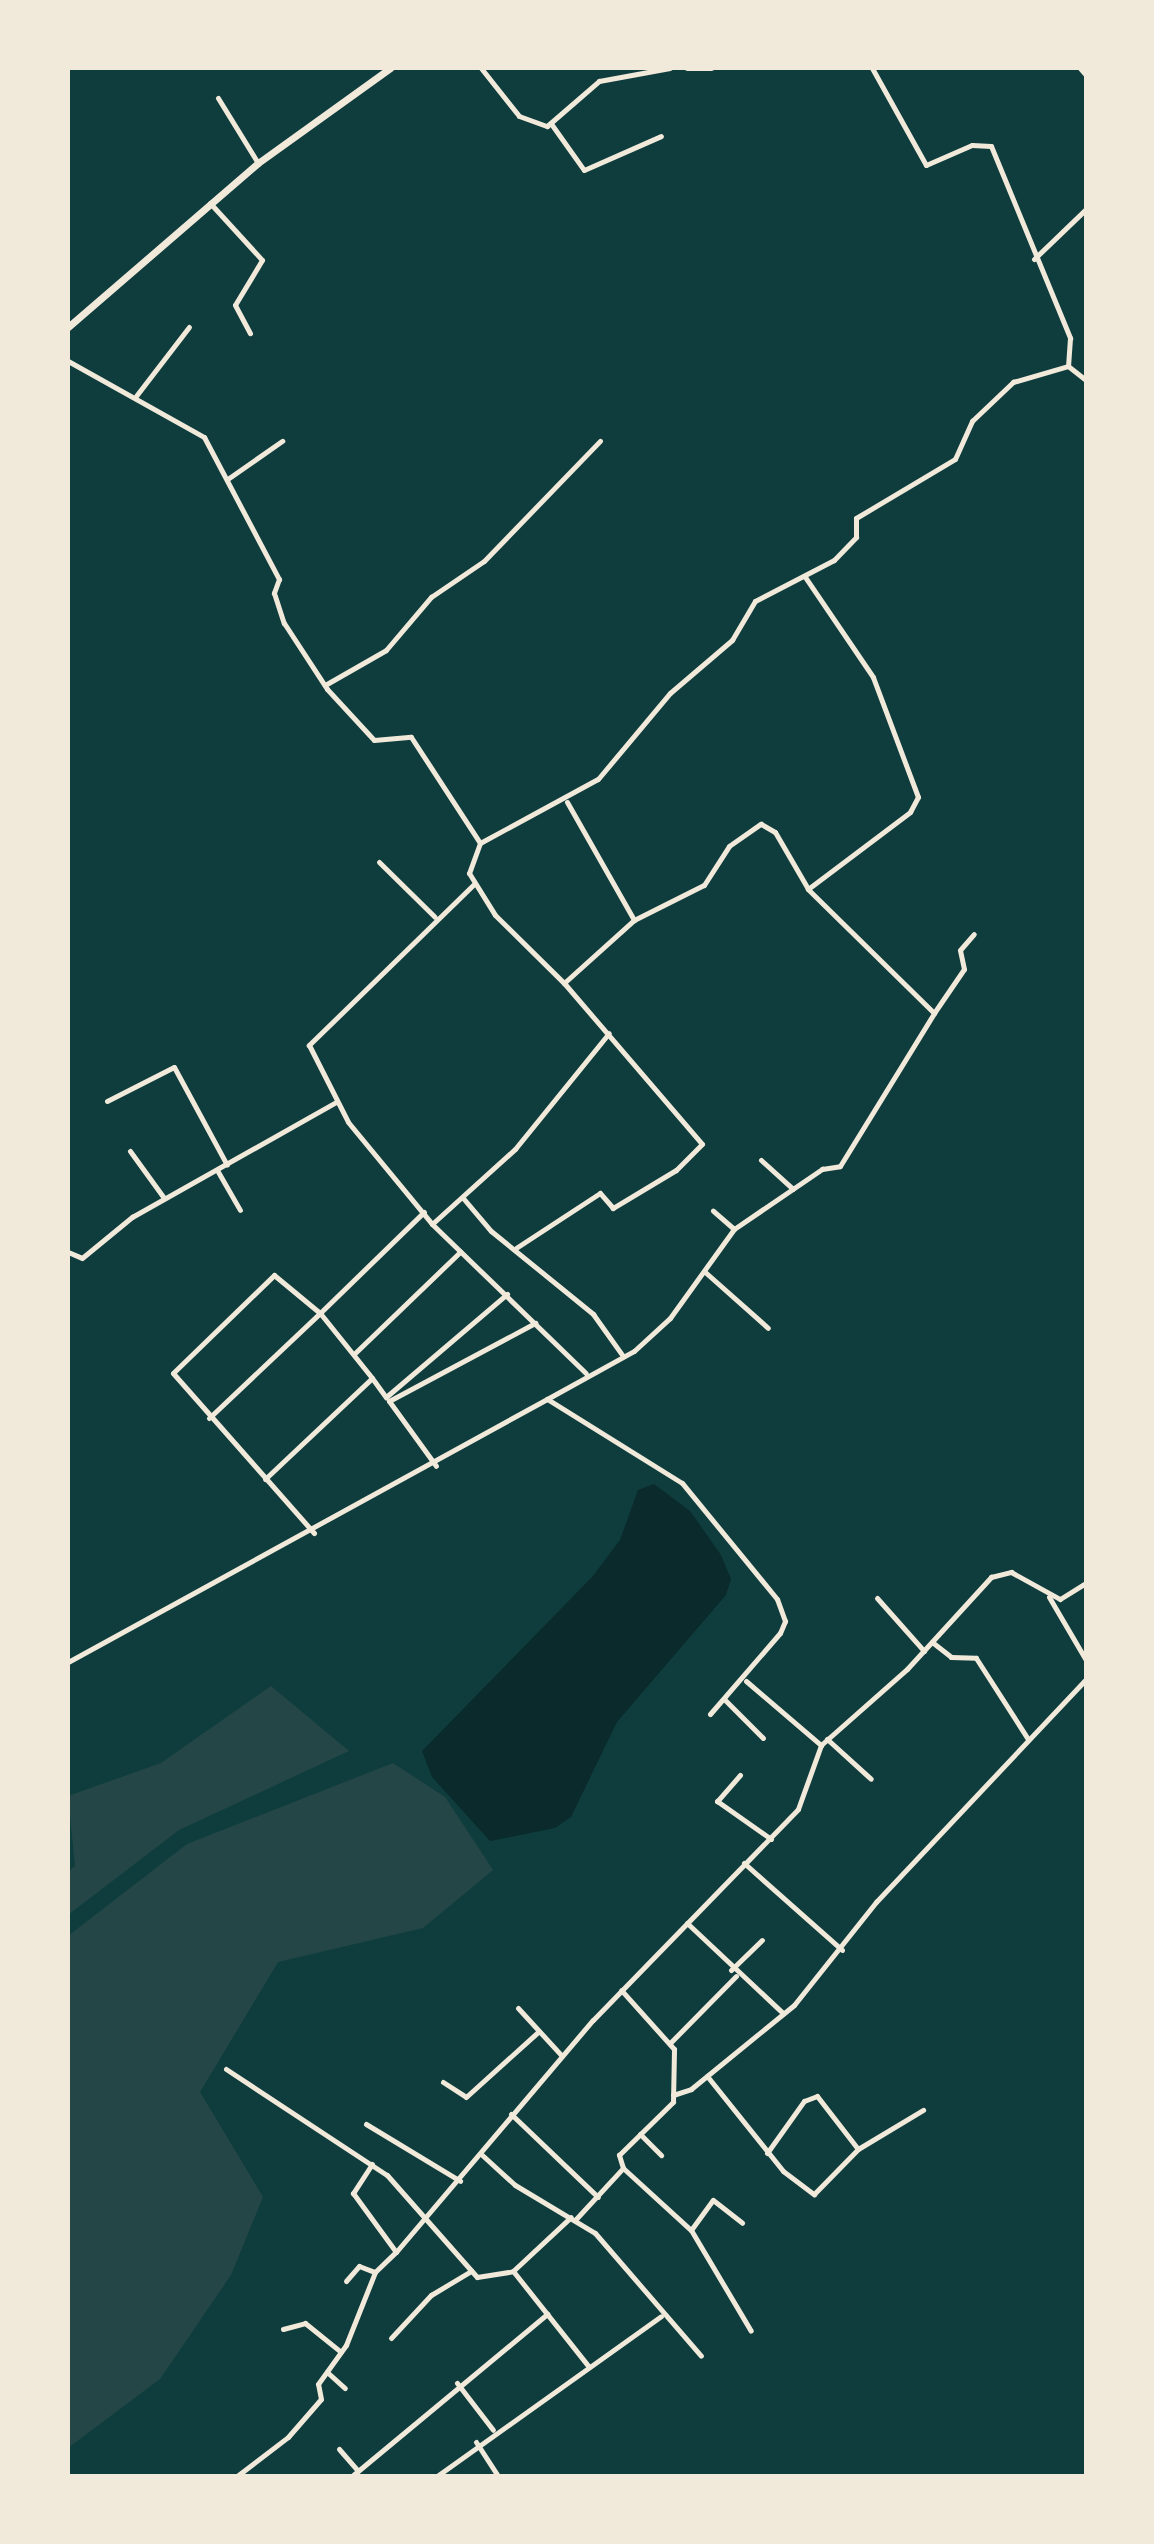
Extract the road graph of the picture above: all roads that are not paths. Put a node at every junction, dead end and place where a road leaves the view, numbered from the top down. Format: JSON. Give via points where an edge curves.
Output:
{"nodes":[{"id":1,"x":390,"y":68,"type":"edge"},
{"id":2,"x":481,"y":68,"type":"edge"},
{"id":3,"x":670,"y":68,"type":"edge"},
{"id":4,"x":687,"y":68,"type":"edge"},
{"id":5,"x":711,"y":68,"type":"edge"},
{"id":6,"x":872,"y":68,"type":"edge"},
{"id":7,"x":1080,"y":68,"type":"edge"},
{"id":8,"x":1086,"y":75,"type":"edge"},
{"id":9,"x":218,"y":98,"type":"dead end"},
{"id":10,"x":552,"y":125,"type":"junction"},
{"id":11,"x":661,"y":136,"type":"dead end"},
{"id":12,"x":258,"y":163,"type":"junction"},
{"id":13,"x":210,"y":203,"type":"junction"},
{"id":14,"x":1086,"y":209,"type":"edge"},
{"id":15,"x":1034,"y":259,"type":"junction"},
{"id":16,"x":68,"y":327,"type":"edge"},
{"id":17,"x":189,"y":327,"type":"dead end"},
{"id":18,"x":250,"y":333,"type":"dead end"},
{"id":19,"x":68,"y":361,"type":"edge"},
{"id":20,"x":1068,"y":366,"type":"junction"},
{"id":21,"x":1086,"y":380,"type":"edge"},
{"id":22,"x":136,"y":396,"type":"junction"},
{"id":23,"x":282,"y":441,"type":"dead end"},
{"id":24,"x":600,"y":441,"type":"dead end"},
{"id":25,"x":229,"y":478,"type":"junction"},
{"id":26,"x":805,"y":577,"type":"junction"},
{"id":27,"x":325,"y":685,"type":"junction"},
{"id":28,"x":567,"y":802,"type":"junction"},
{"id":29,"x":480,"y":843,"type":"junction"},
{"id":30,"x":379,"y":862,"type":"dead end"},
{"id":31,"x":474,"y":883,"type":"junction"},
{"id":32,"x":808,"y":889,"type":"junction"},
{"id":33,"x":435,"y":917,"type":"junction"},
{"id":34,"x":634,"y":920,"type":"junction"},
{"id":35,"x":974,"y":934,"type":"dead end"},
{"id":36,"x":564,"y":983,"type":"junction"},
{"id":37,"x":934,"y":1013,"type":"junction"},
{"id":38,"x":609,"y":1033,"type":"junction"},
{"id":39,"x":107,"y":1101,"type":"dead end"},
{"id":40,"x":336,"y":1102,"type":"junction"},
{"id":41,"x":130,"y":1151,"type":"dead end"},
{"id":42,"x":761,"y":1160,"type":"dead end"},
{"id":43,"x":227,"y":1165,"type":"junction"},
{"id":44,"x":217,"y":1170,"type":"junction"},
{"id":45,"x":793,"y":1189,"type":"junction"},
{"id":46,"x":164,"y":1198,"type":"junction"},
{"id":47,"x":463,"y":1198,"type":"junction"},
{"id":48,"x":240,"y":1210,"type":"dead end"},
{"id":49,"x":713,"y":1211,"type":"dead end"},
{"id":50,"x":424,"y":1212,"type":"junction"},
{"id":51,"x":432,"y":1224,"type":"junction"},
{"id":52,"x":734,"y":1229,"type":"junction"},
{"id":53,"x":516,"y":1248,"type":"junction"},
{"id":54,"x":68,"y":1252,"type":"edge"},
{"id":55,"x":460,"y":1252,"type":"junction"},
{"id":56,"x":705,"y":1272,"type":"junction"},
{"id":57,"x":507,"y":1294,"type":"junction"},
{"id":58,"x":320,"y":1313,"type":"junction"},
{"id":59,"x":535,"y":1323,"type":"junction"},
{"id":60,"x":768,"y":1328,"type":"dead end"},
{"id":61,"x":355,"y":1353,"type":"junction"},
{"id":62,"x":623,"y":1356,"type":"junction"},
{"id":63,"x":586,"y":1373,"type":"junction"},
{"id":64,"x":372,"y":1378,"type":"junction"},
{"id":65,"x":387,"y":1399,"type":"junction"},
{"id":66,"x":547,"y":1399,"type":"junction"},
{"id":67,"x":209,"y":1418,"type":"junction"},
{"id":68,"x":436,"y":1466,"type":"junction"},
{"id":69,"x":265,"y":1479,"type":"junction"},
{"id":70,"x":314,"y":1533,"type":"junction"},
{"id":71,"x":1086,"y":1583,"type":"edge"},
{"id":72,"x":1048,"y":1597,"type":"junction"},
{"id":73,"x":877,"y":1598,"type":"dead end"},
{"id":74,"x":932,"y":1642,"type":"junction"},
{"id":75,"x":924,"y":1651,"type":"junction"},
{"id":76,"x":1086,"y":1660,"type":"edge"},
{"id":77,"x":68,"y":1662,"type":"edge"},
{"id":78,"x":1086,"y":1679,"type":"edge"},
{"id":79,"x":746,"y":1681,"type":"junction"},
{"id":80,"x":724,"y":1699,"type":"junction"},
{"id":81,"x":710,"y":1714,"type":"dead end"},
{"id":82,"x":763,"y":1738,"type":"dead end"},
{"id":83,"x":827,"y":1739,"type":"junction"},
{"id":84,"x":1028,"y":1739,"type":"junction"},
{"id":85,"x":821,"y":1745,"type":"junction"},
{"id":86,"x":740,"y":1775,"type":"dead end"},
{"id":87,"x":871,"y":1779,"type":"dead end"},
{"id":88,"x":771,"y":1839,"type":"junction"},
{"id":89,"x":744,"y":1863,"type":"junction"},
{"id":90,"x":687,"y":1923,"type":"junction"},
{"id":91,"x":762,"y":1940,"type":"dead end"},
{"id":92,"x":842,"y":1950,"type":"junction"},
{"id":93,"x":731,"y":1970,"type":"junction"},
{"id":94,"x":736,"y":1976,"type":"junction"},
{"id":95,"x":621,"y":1990,"type":"junction"},
{"id":96,"x":518,"y":2008,"type":"dead end"},
{"id":97,"x":783,"y":2013,"type":"junction"},
{"id":98,"x":539,"y":2031,"type":"junction"},
{"id":99,"x":670,"y":2043,"type":"junction"},
{"id":100,"x":562,"y":2056,"type":"junction"},
{"id":101,"x":226,"y":2069,"type":"dead end"},
{"id":102,"x":707,"y":2076,"type":"junction"},
{"id":103,"x":443,"y":2082,"type":"dead end"},
{"id":104,"x":673,"y":2095,"type":"junction"},
{"id":105,"x":923,"y":2110,"type":"dead end"},
{"id":106,"x":511,"y":2114,"type":"junction"},
{"id":107,"x":366,"y":2124,"type":"dead end"},
{"id":108,"x":640,"y":2134,"type":"junction"},
{"id":109,"x":858,"y":2149,"type":"junction"},
{"id":110,"x":767,"y":2153,"type":"junction"},
{"id":111,"x":481,"y":2154,"type":"junction"},
{"id":112,"x":661,"y":2155,"type":"dead end"},
{"id":113,"x":372,"y":2164,"type":"junction"},
{"id":114,"x":623,"y":2168,"type":"junction"},
{"id":115,"x":460,"y":2181,"type":"junction"},
{"id":116,"x":598,"y":2197,"type":"junction"},
{"id":117,"x":573,"y":2218,"type":"junction"},
{"id":118,"x":425,"y":2220,"type":"junction"},
{"id":119,"x":742,"y":2223,"type":"dead end"},
{"id":120,"x":691,"y":2230,"type":"junction"},
{"id":121,"x":396,"y":2252,"type":"junction"},
{"id":122,"x":471,"y":2271,"type":"junction"},
{"id":123,"x":513,"y":2271,"type":"junction"},
{"id":124,"x":375,"y":2272,"type":"junction"},
{"id":125,"x":346,"y":2281,"type":"dead end"},
{"id":126,"x":547,"y":2314,"type":"junction"},
{"id":127,"x":661,"y":2316,"type":"junction"},
{"id":128,"x":283,"y":2329,"type":"dead end"},
{"id":129,"x":751,"y":2331,"type":"dead end"},
{"id":130,"x":391,"y":2338,"type":"dead end"},
{"id":131,"x":341,"y":2352,"type":"junction"},
{"id":132,"x":701,"y":2356,"type":"dead end"},
{"id":133,"x":589,"y":2367,"type":"junction"},
{"id":134,"x":327,"y":2372,"type":"junction"},
{"id":135,"x":457,"y":2383,"type":"junction"},
{"id":136,"x":345,"y":2388,"type":"dead end"},
{"id":137,"x":493,"y":2430,"type":"junction"},
{"id":138,"x":476,"y":2442,"type":"junction"},
{"id":139,"x":339,"y":2449,"type":"dead end"},
{"id":140,"x":355,"y":2474,"type":"edge"},
{"id":141,"x":237,"y":2476,"type":"edge"},
{"id":142,"x":437,"y":2476,"type":"edge"},
{"id":143,"x":498,"y":2476,"type":"edge"}],
"edges":[{"from":1,"to":12,"type":"main road"},
{"from":2,"to":10,"type":"street","via":[[519,116]]},
{"from":3,"to":10,"type":"street","via":[[599,81]]},
{"from":4,"to":5,"type":"street"},
{"from":6,"to":15,"type":"street","via":[[927,166],[972,145],[991,146]]},
{"from":7,"to":8,"type":"street"},
{"from":9,"to":12,"type":"street"},
{"from":10,"to":11,"type":"street","via":[[584,170]]},
{"from":12,"to":13,"type":"main road"},
{"from":13,"to":16,"type":"main road"},
{"from":13,"to":18,"type":"street","via":[[262,260],[235,305]]},
{"from":14,"to":15,"type":"street"},
{"from":15,"to":20,"type":"street","via":[[1070,338]]},
{"from":17,"to":22,"type":"street"},
{"from":19,"to":22,"type":"street"},
{"from":20,"to":21,"type":"street"},
{"from":20,"to":26,"type":"street","via":[[1013,382],[972,421],[955,459],[856,518],[848,546]]},
{"from":22,"to":25,"type":"street","via":[[197,431]]},
{"from":23,"to":25,"type":"street"},
{"from":24,"to":27,"type":"street","via":[[474,570],[431,597],[386,650]]},
{"from":25,"to":27,"type":"street","via":[[279,579],[274,593],[284,623]]},
{"from":26,"to":28,"type":"street","via":[[755,601],[732,640],[643,722],[612,767]]},
{"from":26,"to":32,"type":"street","via":[[873,677],[918,797],[910,812]]},
{"from":27,"to":29,"type":"street","via":[[374,740],[411,737]]},
{"from":28,"to":29,"type":"street"},
{"from":28,"to":34,"type":"street"},
{"from":29,"to":31,"type":"street","via":[[468,868]]},
{"from":30,"to":33,"type":"street"},
{"from":31,"to":33,"type":"street"},
{"from":31,"to":36,"type":"street","via":[[508,931]]},
{"from":32,"to":34,"type":"street","via":[[767,823],[729,846],[704,885]]},
{"from":32,"to":37,"type":"street","via":[[869,957]]},
{"from":33,"to":40,"type":"street","via":[[311,1035],[310,1048]]},
{"from":34,"to":36,"type":"street"},
{"from":35,"to":37,"type":"street","via":[[960,950],[964,969]]},
{"from":36,"to":38,"type":"street"},
{"from":37,"to":45,"type":"street","via":[[840,1166],[822,1169]]},
{"from":38,"to":47,"type":"street","via":[[515,1149]]},
{"from":38,"to":53,"type":"street","via":[[702,1144],[676,1170],[613,1208],[600,1193]]},
{"from":39,"to":43,"type":"street","via":[[174,1067]]},
{"from":40,"to":43,"type":"street"},
{"from":40,"to":50,"type":"street"},
{"from":41,"to":46,"type":"street"},
{"from":42,"to":45,"type":"street"},
{"from":43,"to":44,"type":"street"},
{"from":44,"to":46,"type":"street"},
{"from":44,"to":48,"type":"street"},
{"from":45,"to":52,"type":"street"},
{"from":46,"to":54,"type":"street","via":[[82,1258]]},
{"from":47,"to":51,"type":"street"},
{"from":47,"to":53,"type":"street"},
{"from":49,"to":52,"type":"street"},
{"from":50,"to":51,"type":"street"},
{"from":50,"to":58,"type":"street"},
{"from":51,"to":55,"type":"street"},
{"from":52,"to":56,"type":"street"},
{"from":53,"to":62,"type":"street","via":[[593,1314]]},
{"from":55,"to":57,"type":"street"},
{"from":55,"to":61,"type":"street"},
{"from":56,"to":60,"type":"street"},
{"from":56,"to":62,"type":"street","via":[[652,1338]]},
{"from":57,"to":59,"type":"street"},
{"from":57,"to":65,"type":"street"},
{"from":58,"to":61,"type":"street"},
{"from":58,"to":67,"type":"street"},
{"from":58,"to":67,"type":"street","via":[[285,1277],[268,1278],[173,1373]]},
{"from":59,"to":63,"type":"street"},
{"from":59,"to":65,"type":"street"},
{"from":61,"to":64,"type":"street"},
{"from":62,"to":63,"type":"street"},
{"from":63,"to":66,"type":"street"},
{"from":64,"to":65,"type":"street"},
{"from":64,"to":69,"type":"street"},
{"from":65,"to":68,"type":"street"},
{"from":66,"to":68,"type":"street"},
{"from":66,"to":79,"type":"street","via":[[682,1483],[777,1599],[785,1621]]},
{"from":67,"to":69,"type":"street"},
{"from":68,"to":70,"type":"street"},
{"from":69,"to":70,"type":"street"},
{"from":70,"to":77,"type":"street"},
{"from":71,"to":72,"type":"street","via":[[1067,1599]]},
{"from":72,"to":74,"type":"street","via":[[1011,1572],[997,1573]]},
{"from":72,"to":76,"type":"street"},
{"from":73,"to":75,"type":"street"},
{"from":74,"to":75,"type":"street"},
{"from":74,"to":84,"type":"street","via":[[951,1657],[976,1658]]},
{"from":75,"to":83,"type":"street"},
{"from":78,"to":84,"type":"street"},
{"from":79,"to":80,"type":"street"},
{"from":79,"to":85,"type":"street"},
{"from":80,"to":81,"type":"street"},
{"from":80,"to":82,"type":"street"},
{"from":83,"to":85,"type":"street"},
{"from":83,"to":87,"type":"street"},
{"from":84,"to":92,"type":"street","via":[[876,1902]]},
{"from":85,"to":88,"type":"street","via":[[805,1798]]},
{"from":86,"to":88,"type":"street","via":[[717,1801]]},
{"from":88,"to":89,"type":"street"},
{"from":89,"to":90,"type":"street"},
{"from":89,"to":92,"type":"street"},
{"from":90,"to":93,"type":"street"},
{"from":90,"to":95,"type":"street"},
{"from":91,"to":93,"type":"street"},
{"from":92,"to":97,"type":"street"},
{"from":93,"to":94,"type":"street"},
{"from":94,"to":97,"type":"street"},
{"from":94,"to":99,"type":"street"},
{"from":95,"to":99,"type":"street"},
{"from":95,"to":100,"type":"street"},
{"from":96,"to":98,"type":"street"},
{"from":97,"to":102,"type":"street"},
{"from":98,"to":100,"type":"street"},
{"from":98,"to":103,"type":"street","via":[[466,2097]]},
{"from":99,"to":104,"type":"street"},
{"from":100,"to":106,"type":"street"},
{"from":101,"to":113,"type":"street"},
{"from":102,"to":104,"type":"street"},
{"from":102,"to":110,"type":"street"},
{"from":104,"to":108,"type":"street","via":[[671,2110]]},
{"from":105,"to":109,"type":"street"},
{"from":106,"to":111,"type":"street"},
{"from":106,"to":116,"type":"street"},
{"from":107,"to":115,"type":"street"},
{"from":108,"to":112,"type":"street"},
{"from":108,"to":114,"type":"street","via":[[619,2155]]},
{"from":109,"to":110,"type":"street","via":[[814,2194]]},
{"from":109,"to":110,"type":"street","via":[[817,2096],[804,2101]]},
{"from":111,"to":115,"type":"street"},
{"from":111,"to":117,"type":"street","via":[[515,2185]]},
{"from":113,"to":118,"type":"street"},
{"from":113,"to":121,"type":"street","via":[[353,2193]]},
{"from":114,"to":116,"type":"street"},
{"from":114,"to":120,"type":"street"},
{"from":115,"to":118,"type":"street"},
{"from":116,"to":117,"type":"street"},
{"from":117,"to":123,"type":"street"},
{"from":117,"to":127,"type":"street","via":[[619,2257]]},
{"from":118,"to":121,"type":"street"},
{"from":118,"to":122,"type":"street"},
{"from":119,"to":120,"type":"street","via":[[713,2200]]},
{"from":120,"to":129,"type":"street"},
{"from":121,"to":124,"type":"street"},
{"from":122,"to":123,"type":"street","via":[[481,2278]]},
{"from":122,"to":130,"type":"street","via":[[431,2295]]},
{"from":123,"to":126,"type":"street"},
{"from":124,"to":125,"type":"street","via":[[359,2266]]},
{"from":124,"to":131,"type":"street"},
{"from":126,"to":133,"type":"street"},
{"from":126,"to":135,"type":"street"},
{"from":127,"to":132,"type":"street"},
{"from":127,"to":133,"type":"street"},
{"from":128,"to":131,"type":"street","via":[[305,2323]]},
{"from":131,"to":134,"type":"street"},
{"from":133,"to":137,"type":"street"},
{"from":134,"to":136,"type":"street"},
{"from":134,"to":141,"type":"street","via":[[318,2384],[321,2399],[293,2432]]},
{"from":135,"to":137,"type":"street"},
{"from":135,"to":140,"type":"street"},
{"from":137,"to":138,"type":"street"},
{"from":138,"to":142,"type":"street"},
{"from":138,"to":143,"type":"street"},
{"from":139,"to":140,"type":"street"}]}
